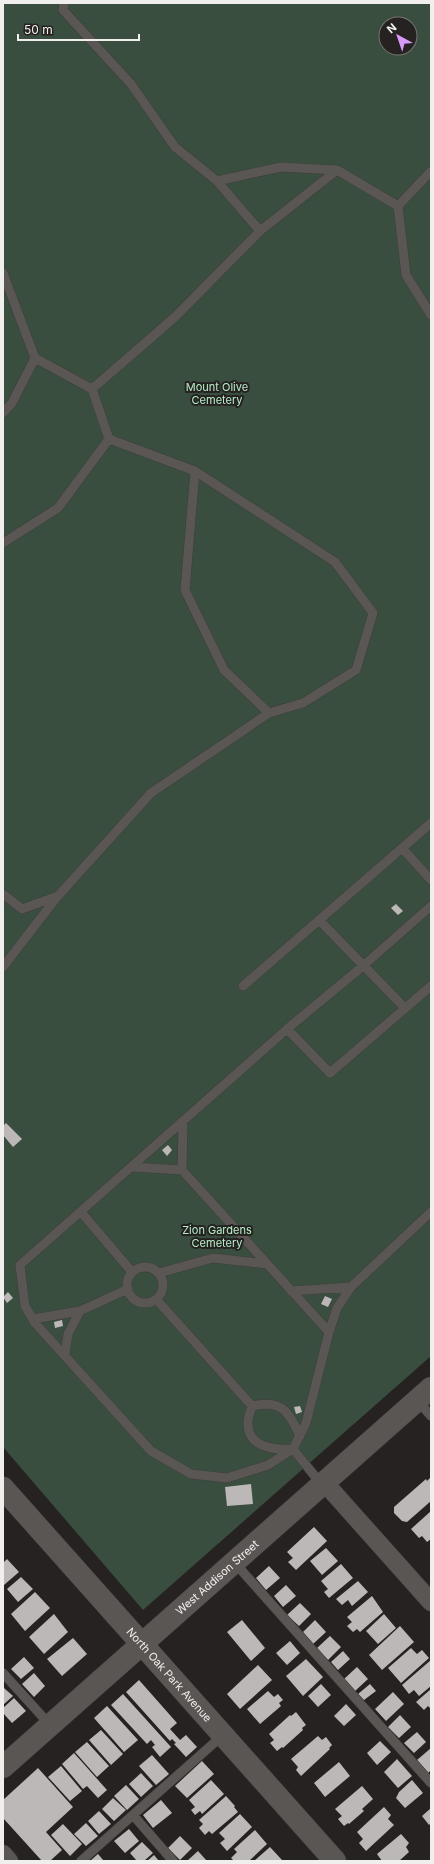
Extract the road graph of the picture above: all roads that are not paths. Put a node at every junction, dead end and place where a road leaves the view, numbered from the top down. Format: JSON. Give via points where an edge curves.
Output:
{"nodes":[{"id":1,"x":64,"y":3,"type":"edge"},
{"id":2,"x":337,"y":170,"type":"junction"},
{"id":3,"x":431,"y":171,"type":"edge"},
{"id":4,"x":217,"y":181,"type":"junction"},
{"id":5,"x":398,"y":206,"type":"junction"},
{"id":6,"x":260,"y":231,"type":"junction"},
{"id":7,"x":3,"y":273,"type":"edge"},
{"id":8,"x":431,"y":315,"type":"edge"},
{"id":9,"x":35,"y":358,"type":"junction"},
{"id":10,"x":92,"y":389,"type":"junction"},
{"id":11,"x":3,"y":412,"type":"edge"},
{"id":12,"x":109,"y":438,"type":"junction"},
{"id":13,"x":195,"y":471,"type":"junction"},
{"id":14,"x":3,"y":543,"type":"edge"},
{"id":15,"x":269,"y":713,"type":"junction"},
{"id":16,"x":431,"y":823,"type":"edge"},
{"id":17,"x":402,"y":848,"type":"junction"},
{"id":18,"x":431,"y":880,"type":"edge"},
{"id":19,"x":3,"y":894,"type":"edge"},
{"id":20,"x":58,"y":896,"type":"junction"},
{"id":21,"x":431,"y":906,"type":"edge"},
{"id":22,"x":319,"y":920,"type":"junction"},
{"id":23,"x":363,"y":966,"type":"junction"},
{"id":24,"x":3,"y":967,"type":"edge"},
{"id":25,"x":243,"y":986,"type":"dead end"},
{"id":26,"x":431,"y":986,"type":"edge"},
{"id":27,"x":405,"y":1008,"type":"junction"},
{"id":28,"x":286,"y":1029,"type":"junction"},
{"id":29,"x":183,"y":1122,"type":"junction"},
{"id":30,"x":132,"y":1167,"type":"junction"},
{"id":31,"x":182,"y":1170,"type":"junction"},
{"id":32,"x":81,"y":1212,"type":"junction"},
{"id":33,"x":431,"y":1212,"type":"edge"},
{"id":34,"x":268,"y":1264,"type":"junction"},
{"id":35,"x":132,"y":1272,"type":"junction"},
{"id":36,"x":159,"y":1273,"type":"junction"},
{"id":37,"x":351,"y":1287,"type":"junction"},
{"id":38,"x":128,"y":1289,"type":"junction"},
{"id":39,"x":292,"y":1291,"type":"junction"},
{"id":40,"x":156,"y":1299,"type":"junction"},
{"id":41,"x":80,"y":1311,"type":"junction"},
{"id":42,"x":33,"y":1319,"type":"junction"},
{"id":43,"x":329,"y":1332,"type":"junction"},
{"id":44,"x":65,"y":1354,"type":"junction"},
{"id":45,"x":424,"y":1394,"type":"edge"},
{"id":46,"x":252,"y":1406,"type":"junction"},
{"id":47,"x":431,"y":1416,"type":"edge"},
{"id":48,"x":300,"y":1436,"type":"junction"},
{"id":49,"x":293,"y":1449,"type":"junction"},
{"id":50,"x":323,"y":1483,"type":"junction"},
{"id":51,"x":3,"y":1488,"type":"edge"},
{"id":52,"x":234,"y":1562,"type":"junction"},
{"id":53,"x":431,"y":1602,"type":"edge"},
{"id":54,"x":142,"y":1644,"type":"junction"},
{"id":55,"x":3,"y":1673,"type":"edge"},
{"id":56,"x":50,"y":1725,"type":"junction"},
{"id":57,"x":223,"y":1735,"type":"junction"},
{"id":58,"x":3,"y":1767,"type":"edge"},
{"id":59,"x":431,"y":1783,"type":"edge"},
{"id":60,"x":133,"y":1815,"type":"junction"},
{"id":61,"x":3,"y":1854,"type":"edge"},
{"id":62,"x":9,"y":1861,"type":"edge"},
{"id":63,"x":81,"y":1861,"type":"edge"},
{"id":64,"x":173,"y":1861,"type":"edge"},
{"id":65,"x":335,"y":1861,"type":"edge"}],
"edges":[{"from":1,"to":4,"type":"lane","via":[[63,10],[131,84],[175,147]]},
{"from":2,"to":4,"type":"lane","via":[[281,167]]},
{"from":2,"to":5,"type":"lane"},
{"from":2,"to":6,"type":"lane"},
{"from":3,"to":5,"type":"lane"},
{"from":4,"to":6,"type":"lane"},
{"from":5,"to":8,"type":"lane","via":[[406,276]]},
{"from":6,"to":10,"type":"lane","via":[[175,317]]},
{"from":7,"to":9,"type":"lane"},
{"from":9,"to":10,"type":"lane"},
{"from":9,"to":11,"type":"lane","via":[[12,403]]},
{"from":10,"to":12,"type":"lane"},
{"from":12,"to":13,"type":"lane"},
{"from":12,"to":14,"type":"lane","via":[[58,508]]},
{"from":13,"to":15,"type":"lane","via":[[185,590],[224,670]]},
{"from":13,"to":15,"type":"lane","via":[[335,562],[373,613],[356,670],[303,703]]},
{"from":15,"to":20,"type":"lane","via":[[151,793]]},
{"from":16,"to":17,"type":"lane"},
{"from":17,"to":18,"type":"lane"},
{"from":17,"to":22,"type":"lane"},
{"from":19,"to":20,"type":"lane","via":[[22,909]]},
{"from":20,"to":24,"type":"lane"},
{"from":21,"to":23,"type":"lane"},
{"from":22,"to":23,"type":"lane"},
{"from":22,"to":25,"type":"lane"},
{"from":23,"to":27,"type":"lane"},
{"from":23,"to":28,"type":"lane"},
{"from":26,"to":27,"type":"lane"},
{"from":27,"to":28,"type":"lane","via":[[330,1073]]},
{"from":28,"to":29,"type":"lane"},
{"from":29,"to":30,"type":"lane"},
{"from":29,"to":31,"type":"lane"},
{"from":30,"to":31,"type":"lane"},
{"from":30,"to":32,"type":"lane"},
{"from":31,"to":34,"type":"lane"},
{"from":32,"to":35,"type":"lane"},
{"from":32,"to":42,"type":"lane","via":[[20,1265],[25,1306]]},
{"from":33,"to":37,"type":"lane"},
{"from":34,"to":36,"type":"lane","via":[[213,1258]]},
{"from":34,"to":39,"type":"lane"},
{"from":35,"to":36,"type":"lane","via":[[137,1268],[149,1267]]},
{"from":35,"to":38,"type":"lane","via":[[127,1283]]},
{"from":36,"to":40,"type":"lane","via":[[164,1284]]},
{"from":37,"to":39,"type":"lane"},
{"from":37,"to":43,"type":"lane","via":[[337,1308]]},
{"from":38,"to":40,"type":"lane","via":[[139,1302],[151,1302]]},
{"from":38,"to":41,"type":"lane"},
{"from":39,"to":43,"type":"lane"},
{"from":40,"to":46,"type":"lane"},
{"from":41,"to":42,"type":"lane"},
{"from":41,"to":44,"type":"lane","via":[[68,1334]]},
{"from":42,"to":44,"type":"lane"},
{"from":43,"to":48,"type":"lane","via":[[306,1423]]},
{"from":44,"to":49,"type":"lane","via":[[151,1452],[190,1474],[227,1478],[268,1465]]},
{"from":45,"to":47,"type":"lane"},
{"from":45,"to":50,"type":"street","name":"West Addison Street"},
{"from":46,"to":48,"type":"lane","via":[[266,1402],[281,1408],[290,1415]]},
{"from":46,"to":49,"type":"lane","via":[[248,1424],[252,1438],[263,1446],[279,1450]]},
{"from":48,"to":49,"type":"lane"},
{"from":49,"to":50,"type":"lane"},
{"from":50,"to":52,"type":"street","name":"West Addison Street"},
{"from":50,"to":53,"type":"street"},
{"from":51,"to":54,"type":"street","name":"North Oak Park Avenue"},
{"from":52,"to":54,"type":"street","name":"West Addison Street"},
{"from":52,"to":59,"type":"lane"},
{"from":54,"to":56,"type":"street","name":"West Addison Street"},
{"from":54,"to":57,"type":"street","name":"North Oak Park Avenue"},
{"from":55,"to":56,"type":"lane"},
{"from":56,"to":58,"type":"street","name":"West Addison Street"},
{"from":57,"to":60,"type":"lane"},
{"from":57,"to":65,"type":"street","name":"North Oak Park Avenue"},
{"from":60,"to":63,"type":"lane"},
{"from":60,"to":64,"type":"lane"},
{"from":61,"to":62,"type":"street"}]}
